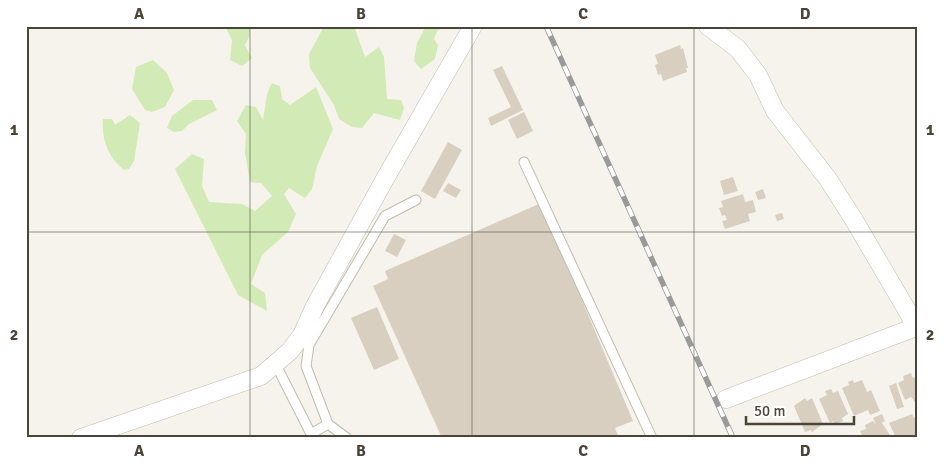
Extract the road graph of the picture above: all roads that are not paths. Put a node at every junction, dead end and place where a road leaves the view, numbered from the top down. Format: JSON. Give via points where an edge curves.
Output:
{"nodes":[{"id":1,"x":473,"y":26,"type":"edge"},
{"id":2,"x":708,"y":26,"type":"edge"},
{"id":3,"x":524,"y":162,"type":"dead end"},
{"id":4,"x":416,"y":200,"type":"dead end"},
{"id":5,"x":917,"y":328,"type":"edge"},
{"id":6,"x":276,"y":365,"type":"junction"},
{"id":7,"x":726,"y":399,"type":"dead end"},
{"id":8,"x":328,"y":424,"type":"junction"},
{"id":9,"x":312,"y":436,"type":"edge"},
{"id":10,"x":81,"y":438,"type":"edge"},
{"id":11,"x":347,"y":438,"type":"edge"},
{"id":12,"x":652,"y":438,"type":"edge"}],
"edges":[{"from":1,"to":6,"type":"street","via":[[372,203],[302,335]]},
{"from":2,"to":5,"type":"street","via":[[738,49],[758,75],[775,111],[838,196]]},
{"from":3,"to":12,"type":"lane"},
{"from":4,"to":8,"type":"lane","via":[[385,216],[310,345],[306,366]]},
{"from":5,"to":7,"type":"street"},
{"from":6,"to":9,"type":"lane"},
{"from":6,"to":10,"type":"street","via":[[252,379]]},
{"from":8,"to":9,"type":"lane"},
{"from":8,"to":11,"type":"lane"}]}
